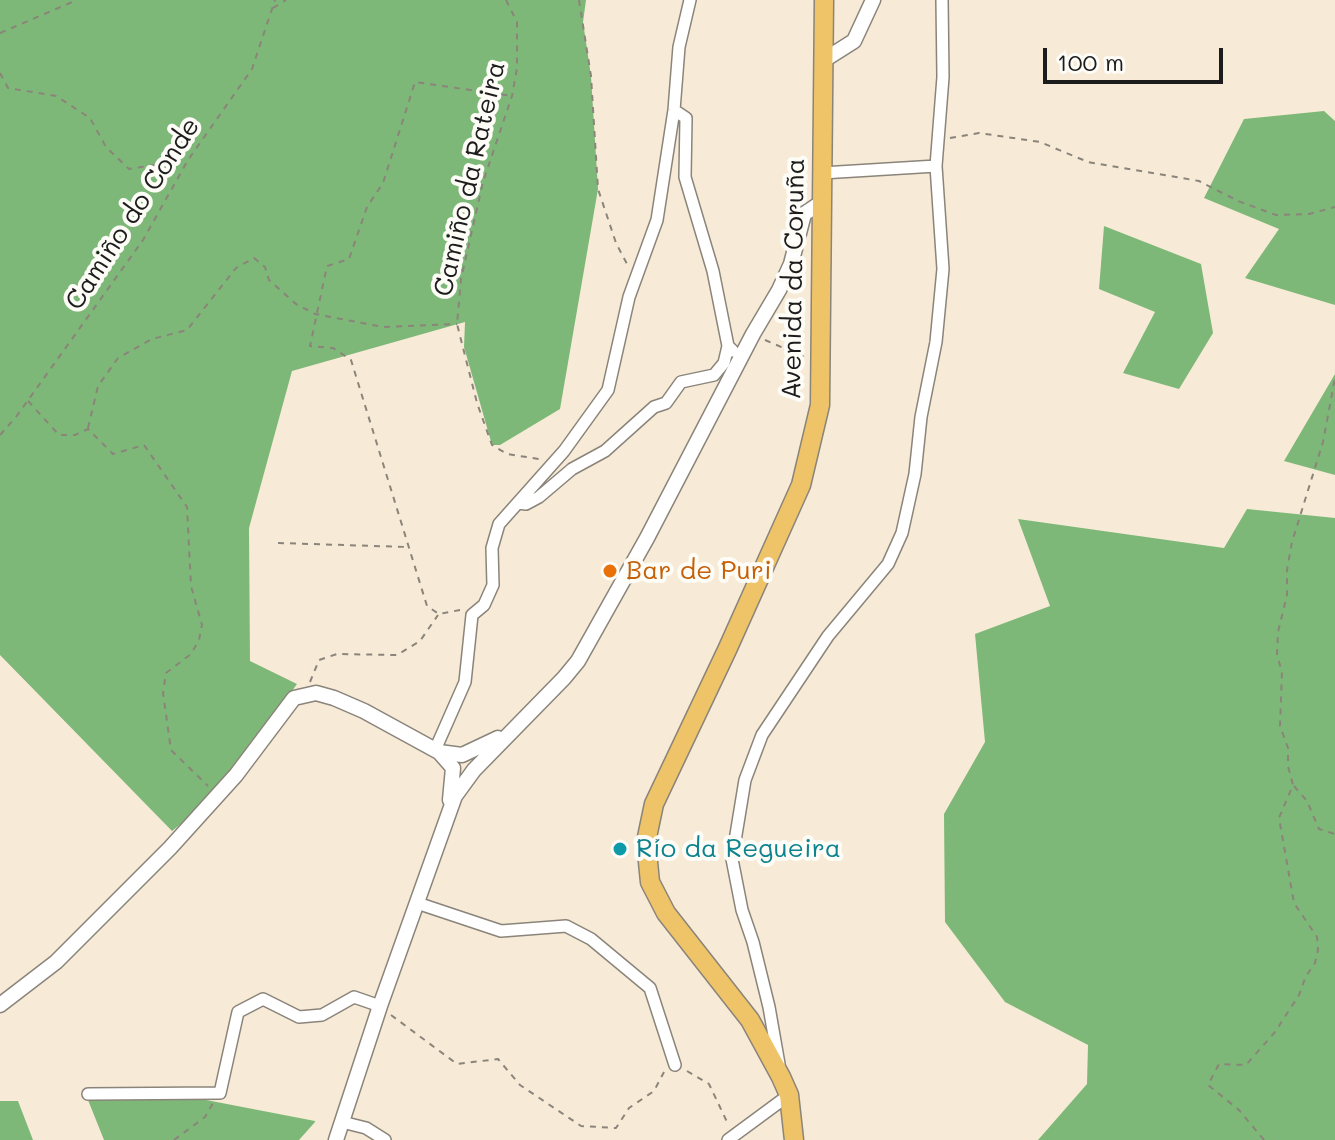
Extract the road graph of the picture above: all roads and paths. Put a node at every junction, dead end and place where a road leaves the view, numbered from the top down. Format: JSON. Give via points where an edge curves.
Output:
{"nodes":[{"id":1,"x":77,"y":0,"type":"edge"},
{"id":2,"x":275,"y":0,"type":"edge"},
{"id":3,"x":286,"y":0,"type":"edge"},
{"id":4,"x":506,"y":0,"type":"edge"},
{"id":5,"x":579,"y":0,"type":"edge"},
{"id":6,"x":690,"y":0,"type":"edge"},
{"id":7,"x":824,"y":0,"type":"edge"},
{"id":8,"x":873,"y":0,"type":"edge"},
{"id":9,"x":942,"y":0,"type":"edge"},
{"id":10,"x":272,"y":8,"type":"junction"},
{"id":11,"x":0,"y":33,"type":"edge"},
{"id":12,"x":824,"y":60,"type":"junction"},
{"id":13,"x":0,"y":73,"type":"edge"},
{"id":14,"x":512,"y":96,"type":"junction"},
{"id":15,"x":674,"y":110,"type":"junction"},
{"id":16,"x":937,"y":141,"type":"junction"},
{"id":17,"x":188,"y":160,"type":"junction"},
{"id":18,"x":936,"y":166,"type":"junction"},
{"id":19,"x":822,"y":173,"type":"junction"},
{"id":20,"x":816,"y":205,"type":"junction"},
{"id":21,"x":1335,"y":207,"type":"edge"},
{"id":22,"x":818,"y":231,"type":"junction"},
{"id":23,"x":796,"y":243,"type":"junction"},
{"id":24,"x":636,"y":280,"type":"junction"},
{"id":25,"x":315,"y":314,"type":"junction"},
{"id":26,"x":457,"y":324,"type":"junction"},
{"id":27,"x":753,"y":334,"type":"junction"},
{"id":28,"x":728,"y":346,"type":"junction"},
{"id":29,"x":742,"y":357,"type":"junction"},
{"id":30,"x":821,"y":364,"type":"junction"},
{"id":31,"x":1335,"y":378,"type":"edge"},
{"id":32,"x":28,"y":401,"type":"junction"},
{"id":33,"x":88,"y":429,"type":"junction"},
{"id":34,"x":0,"y":435,"type":"edge"},
{"id":35,"x":552,"y":464,"type":"junction"},
{"id":36,"x":518,"y":503,"type":"junction"},
{"id":37,"x":278,"y":543,"type":"dead end"},
{"id":38,"x":409,"y":547,"type":"junction"},
{"id":39,"x":484,"y":605,"type":"junction"},
{"id":40,"x":439,"y":614,"type":"junction"},
{"id":41,"x":304,"y":694,"type":"junction"},
{"id":42,"x":510,"y":732,"type":"junction"},
{"id":43,"x":437,"y":751,"type":"junction"},
{"id":44,"x":457,"y":761,"type":"junction"},
{"id":45,"x":481,"y":762,"type":"junction"},
{"id":46,"x":465,"y":782,"type":"junction"},
{"id":47,"x":1293,"y":785,"type":"junction"},
{"id":48,"x":217,"y":795,"type":"junction"},
{"id":49,"x":450,"y":806,"type":"junction"},
{"id":50,"x":1335,"y":834,"type":"edge"},
{"id":51,"x":417,"y":903,"type":"junction"},
{"id":52,"x":0,"y":1005,"type":"edge"},
{"id":53,"x":380,"y":1006,"type":"junction"},
{"id":54,"x":675,"y":1065,"type":"junction"},
{"id":55,"x":781,"y":1077,"type":"junction"},
{"id":56,"x":220,"y":1093,"type":"junction"},
{"id":57,"x":88,"y":1094,"type":"dead end"},
{"id":58,"x":789,"y":1095,"type":"junction"},
{"id":59,"x":342,"y":1122,"type":"junction"},
{"id":60,"x":731,"y":1138,"type":"edge"},
{"id":61,"x":174,"y":1140,"type":"edge"},
{"id":62,"x":336,"y":1140,"type":"edge"},
{"id":63,"x":385,"y":1140,"type":"edge"},
{"id":64,"x":794,"y":1140,"type":"edge"},
{"id":65,"x":1264,"y":1140,"type":"edge"}],
"edges":[{"from":1,"to":11,"type":"path"},
{"from":2,"to":10,"type":"path","name":"Camiño do Conde"},
{"from":3,"to":10,"type":"path"},
{"from":4,"to":14,"type":"path","name":"Camiño da Rateira","via":[[517,22]]},
{"from":5,"to":24,"type":"path","via":[[591,76],[598,189],[616,243]]},
{"from":6,"to":15,"type":"street","via":[[679,47]]},
{"from":7,"to":12,"type":"main road","name":"Avenida da Coruña"},
{"from":8,"to":12,"type":"street","via":[[854,41]]},
{"from":9,"to":16,"type":"street"},
{"from":10,"to":17,"type":"path","name":"Camiño do Conde","via":[[252,69]]},
{"from":12,"to":19,"type":"main road","name":"Avenida da Coruña"},
{"from":13,"to":17,"type":"path","via":[[8,88],[56,96],[90,118],[106,147],[129,169]]},
{"from":14,"to":25,"type":"path","via":[[415,82],[383,183],[367,207],[349,259],[327,266]]},
{"from":14,"to":26,"type":"path","name":"Camiño da Rateira","via":[[483,182],[461,279]]},
{"from":15,"to":24,"type":"street","via":[[657,220]]},
{"from":15,"to":28,"type":"street","via":[[686,118],[685,177]]},
{"from":16,"to":18,"type":"street"},
{"from":16,"to":21,"type":"path","via":[[979,133],[1048,145],[1088,162],[1199,181],[1276,215]]},
{"from":17,"to":32,"type":"path","name":"Camiño do Conde","via":[[143,240]]},
{"from":18,"to":19,"type":"street"},
{"from":18,"to":55,"type":"street","via":[[943,269],[936,342],[902,533],[888,564],[828,636],[762,735],[745,780],[732,859]]},
{"from":19,"to":20,"type":"main road","name":"Avenida da Coruña"},
{"from":20,"to":22,"type":"main road","name":"Avenida da Coruña"},
{"from":20,"to":23,"type":"street","via":[[799,226]]},
{"from":22,"to":23,"type":"street"},
{"from":22,"to":30,"type":"main road","name":"Avenida da Coruña"},
{"from":23,"to":27,"type":"street","via":[[779,290]]},
{"from":24,"to":35,"type":"street","via":[[608,390]]},
{"from":25,"to":26,"type":"path","via":[[383,327]]},
{"from":25,"to":33,"type":"path","via":[[269,280],[265,267],[254,258],[236,268],[187,330],[152,339],[118,358],[98,386]]},
{"from":25,"to":38,"type":"path","via":[[310,346],[333,348],[351,360]]},
{"from":26,"to":35,"type":"path","name":"Camiño da Rateira","via":[[492,445],[507,454]]},
{"from":27,"to":29,"type":"street"},
{"from":27,"to":30,"type":"path"},
{"from":28,"to":29,"type":"street"},
{"from":28,"to":36,"type":"street","via":[[714,375],[681,382],[666,403],[654,407],[605,451],[572,469],[539,497]]},
{"from":29,"to":42,"type":"street","via":[[578,661]]},
{"from":30,"to":55,"type":"main road","name":"Avenida da Coruña","via":[[820,405],[801,485],[654,804],[646,842],[650,882],[666,913],[750,1020]]},
{"from":31,"to":47,"type":"path","via":[[1287,570],[1278,632],[1280,726]]},
{"from":32,"to":33,"type":"path","via":[[59,435]]},
{"from":32,"to":34,"type":"path","name":"Camiño do Conde"},
{"from":33,"to":48,"type":"path","via":[[113,454],[144,445],[187,507],[191,586],[202,625],[191,654],[166,673],[163,693],[171,750]]},
{"from":35,"to":36,"type":"street"},
{"from":36,"to":39,"type":"street","via":[[499,524],[492,548],[493,585]]},
{"from":37,"to":38,"type":"path"},
{"from":38,"to":40,"type":"path","via":[[427,606]]},
{"from":39,"to":40,"type":"path"},
{"from":39,"to":43,"type":"street","via":[[472,615],[465,682]]},
{"from":40,"to":41,"type":"path","via":[[420,641],[397,655],[337,654],[319,660]]},
{"from":41,"to":43,"type":"street","via":[[334,698]]},
{"from":41,"to":48,"type":"street","via":[[288,704]]},
{"from":42,"to":44,"type":"street"},
{"from":42,"to":45,"type":"street"},
{"from":43,"to":44,"type":"street"},
{"from":44,"to":45,"type":"street","via":[[470,755]]},
{"from":44,"to":46,"type":"street"},
{"from":44,"to":49,"type":"street"},
{"from":45,"to":46,"type":"street"},
{"from":46,"to":49,"type":"street"},
{"from":47,"to":50,"type":"path","via":[[1319,829]]},
{"from":47,"to":65,"type":"path","via":[[1279,818],[1294,903],[1317,937],[1315,963],[1288,1014],[1246,1065],[1219,1064],[1208,1085]]},
{"from":48,"to":52,"type":"street","via":[[56,962]]},
{"from":49,"to":51,"type":"street"},
{"from":51,"to":53,"type":"street"},
{"from":51,"to":54,"type":"street","via":[[501,931],[566,926],[591,939],[650,988]]},
{"from":53,"to":54,"type":"path","via":[[457,1064],[498,1059],[520,1085],[581,1126],[616,1128],[629,1108],[654,1091],[662,1073]]},
{"from":53,"to":56,"type":"street","via":[[354,997],[322,1015],[299,1017],[263,999],[238,1012]]},
{"from":53,"to":59,"type":"street"},
{"from":54,"to":60,"type":"path","via":[[709,1084]]},
{"from":55,"to":58,"type":"main road","name":"Avenida da Coruña"},
{"from":56,"to":57,"type":"street"},
{"from":56,"to":61,"type":"path","via":[[205,1117]]},
{"from":58,"to":60,"type":"street"},
{"from":58,"to":64,"type":"main road","name":"Avenida da Coruña"},
{"from":59,"to":62,"type":"street"},
{"from":59,"to":63,"type":"street"}]}
